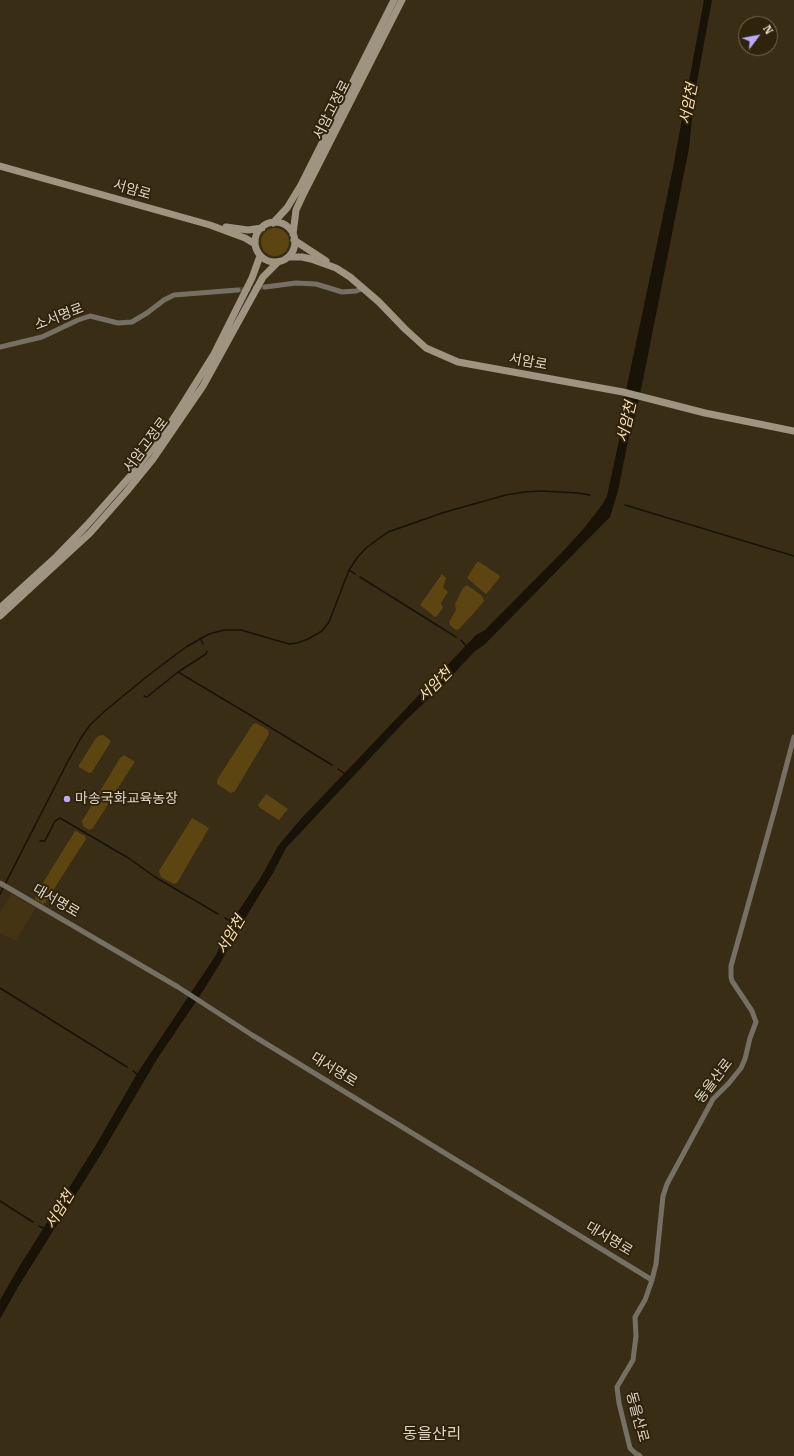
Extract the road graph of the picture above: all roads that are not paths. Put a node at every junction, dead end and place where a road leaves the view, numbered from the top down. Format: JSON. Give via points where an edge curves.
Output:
{"nodes":[{"id":1,"x":394,"y":0,"type":"edge"},
{"id":2,"x":402,"y":0,"type":"edge"},
{"id":3,"x":0,"y":166,"type":"edge"},
{"id":4,"x":272,"y":223,"type":"junction"},
{"id":5,"x":210,"y":225,"type":"junction"},
{"id":6,"x":262,"y":228,"type":"junction"},
{"id":7,"x":293,"y":237,"type":"junction"},
{"id":8,"x":255,"y":244,"type":"junction"},
{"id":9,"x":260,"y":256,"type":"junction"},
{"id":10,"x":288,"y":257,"type":"junction"},
{"id":11,"x":278,"y":262,"type":"junction"},
{"id":12,"x":336,"y":268,"type":"junction"},
{"id":13,"x":265,"y":287,"type":"tunnel mouth"},
{"id":14,"x":364,"y":288,"type":"junction"},
{"id":15,"x":238,"y":290,"type":"tunnel mouth"},
{"id":16,"x":0,"y":347,"type":"edge"},
{"id":17,"x":794,"y":432,"type":"edge"},
{"id":18,"x":0,"y":608,"type":"edge"},
{"id":19,"x":0,"y":616,"type":"edge"},
{"id":20,"x":794,"y":737,"type":"edge"},
{"id":21,"x":1,"y":884,"type":"edge"},
{"id":22,"x":652,"y":1280,"type":"junction"},
{"id":23,"x":640,"y":1456,"type":"edge"}],
"edges":[{"from":1,"to":4,"type":"main road","name":"서암고정로","via":[[301,185],[287,208]]},
{"from":2,"to":7,"type":"main road","name":"서암고정로","via":[[296,210]]},
{"from":3,"to":5,"type":"main road","name":"서암로"},
{"from":4,"to":6,"type":"main road"},
{"from":4,"to":7,"type":"main road","via":[[284,225]]},
{"from":5,"to":6,"type":"main road","via":[[248,230]]},
{"from":5,"to":8,"type":"main road","name":"서암로"},
{"from":6,"to":8,"type":"main road"},
{"from":7,"to":10,"type":"main road","via":[[294,246]]},
{"from":7,"to":12,"type":"main road"},
{"from":8,"to":9,"type":"main road"},
{"from":9,"to":11,"type":"main road"},
{"from":9,"to":18,"type":"main road","name":"서암고정로","via":[[252,278],[214,354],[166,430],[87,525]]},
{"from":10,"to":11,"type":"main road"},
{"from":10,"to":12,"type":"main road","name":"서암로","via":[[311,259]]},
{"from":11,"to":19,"type":"main road","name":"서암고정로","via":[[263,277],[204,386],[153,459],[90,532]]},
{"from":12,"to":14,"type":"main road","name":"서암로"},
{"from":13,"to":14,"type":"street","via":[[296,283],[316,284],[342,292]]},
{"from":14,"to":17,"type":"main road","name":"서암로","via":[[416,341],[458,362],[623,392]]},
{"from":15,"to":16,"type":"street","name":"소서명로","via":[[174,295],[132,322],[118,323],[90,316],[35,340]]},
{"from":20,"to":22,"type":"street","name":"동을산로","via":[[731,966],[732,981],[752,1011],[756,1022],[741,1068],[713,1099],[667,1184],[663,1196]]},
{"from":21,"to":22,"type":"street","name":"대서명로","via":[[182,989]]},
{"from":22,"to":23,"type":"street","name":"동을산로","via":[[635,1317],[633,1360],[617,1392],[630,1448]]}]}
